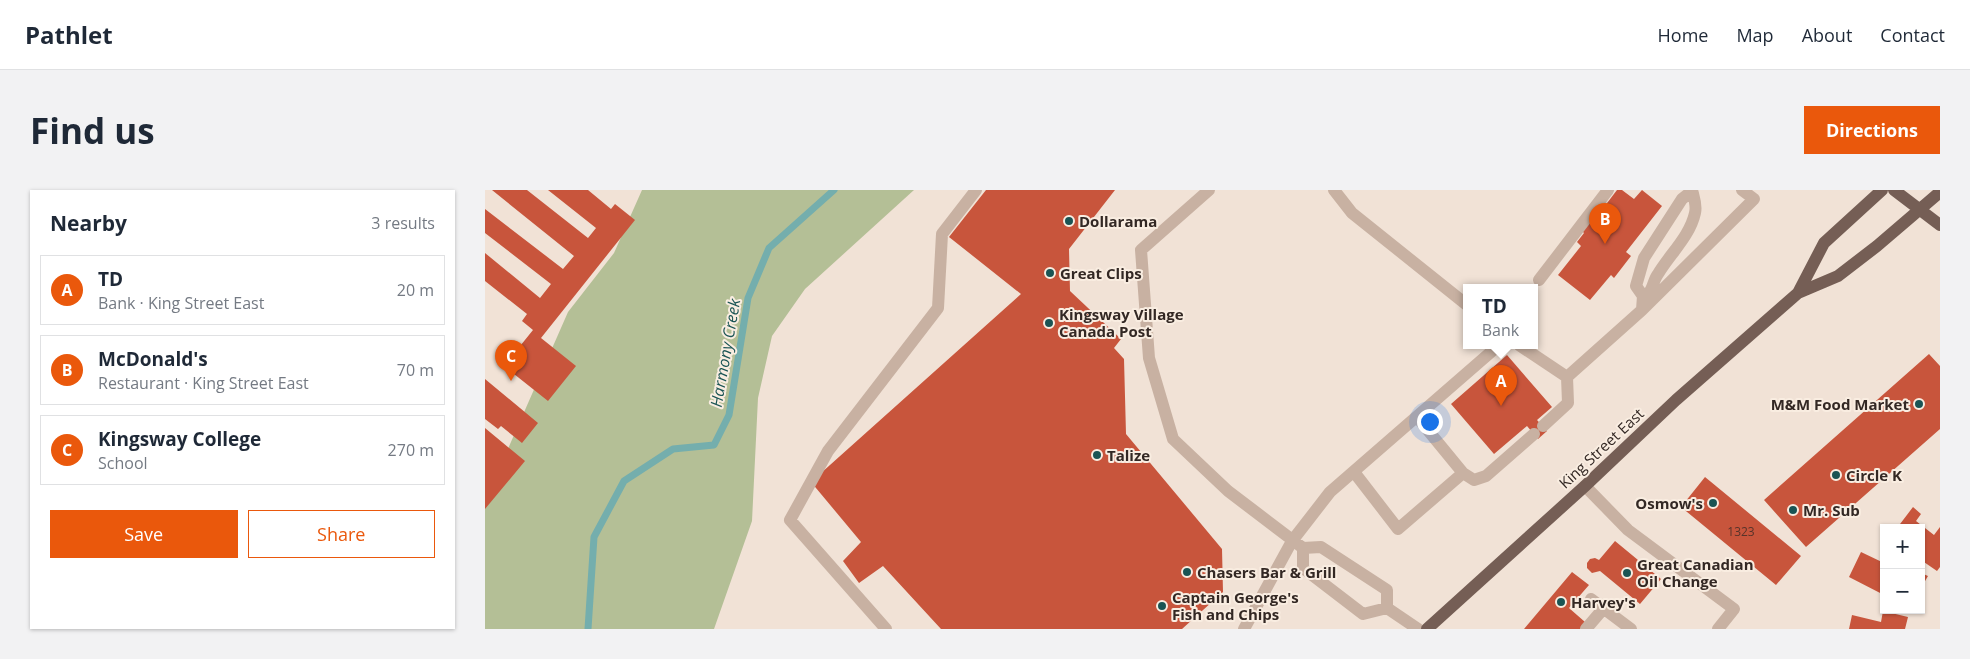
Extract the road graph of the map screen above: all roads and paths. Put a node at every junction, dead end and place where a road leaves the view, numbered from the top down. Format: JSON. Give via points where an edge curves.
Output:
{"nodes":[{"id":1,"x":976,"y":190,"type":"edge"},
{"id":2,"x":1209,"y":190,"type":"edge"},
{"id":3,"x":1334,"y":190,"type":"edge"},
{"id":4,"x":1608,"y":190,"type":"edge"},
{"id":5,"x":1692,"y":190,"type":"edge"},
{"id":6,"x":1742,"y":190,"type":"edge"},
{"id":7,"x":1882,"y":190,"type":"edge"},
{"id":8,"x":1894,"y":190,"type":"edge"},
{"id":9,"x":1940,"y":192,"type":"edge"},
{"id":10,"x":1919,"y":210,"type":"junction"},
{"id":11,"x":1940,"y":225,"type":"edge"},
{"id":12,"x":1539,"y":280,"type":"dead end"},
{"id":13,"x":1798,"y":293,"type":"junction"},
{"id":14,"x":1643,"y":296,"type":"junction"},
{"id":15,"x":1463,"y":303,"type":"edge"},
{"id":16,"x":1642,"y":310,"type":"junction"},
{"id":17,"x":1494,"y":349,"type":"edge"},
{"id":18,"x":1525,"y":349,"type":"edge"},
{"id":19,"x":1567,"y":377,"type":"junction"},
{"id":20,"x":1417,"y":417,"type":"junction"},
{"id":21,"x":1354,"y":472,"type":"junction"},
{"id":22,"x":1463,"y":473,"type":"junction"},
{"id":23,"x":1585,"y":486,"type":"junction"},
{"id":24,"x":1297,"y":545,"type":"junction"},
{"id":25,"x":1591,"y":599,"type":"dead end"},
{"id":26,"x":1387,"y":608,"type":"junction"},
{"id":27,"x":1603,"y":609,"type":"junction"},
{"id":28,"x":886,"y":629,"type":"edge"},
{"id":29,"x":1243,"y":629,"type":"edge"},
{"id":30,"x":1418,"y":629,"type":"edge"},
{"id":31,"x":1427,"y":629,"type":"edge"},
{"id":32,"x":1587,"y":629,"type":"edge"},
{"id":33,"x":1631,"y":629,"type":"edge"},
{"id":34,"x":1718,"y":629,"type":"edge"}],
"edges":[{"from":1,"to":28,"type":"lane","via":[[942,234],[938,308],[828,451],[789,520]]},
{"from":2,"to":24,"type":"lane","via":[[1141,250],[1149,358],[1173,439],[1228,491]]},
{"from":3,"to":15,"type":"lane","via":[[1352,213]]},
{"from":4,"to":12,"type":"lane"},
{"from":5,"to":14,"type":"lane","via":[[1696,201],[1692,223],[1650,291]]},
{"from":5,"to":14,"type":"lane","via":[[1682,199],[1644,258],[1636,286]]},
{"from":6,"to":16,"type":"lane","via":[[1754,199]]},
{"from":7,"to":13,"type":"main road","name":"King Street East","via":[[1824,243]]},
{"from":8,"to":10,"type":"main road"},
{"from":9,"to":10,"type":"main road","name":"King Street East"},
{"from":10,"to":11,"type":"main road"},
{"from":10,"to":13,"type":"main road","name":"King Street East","via":[[1838,276]]},
{"from":13,"to":23,"type":"main road","name":"King Street East","via":[[1676,400]]},
{"from":14,"to":16,"type":"lane"},
{"from":16,"to":19,"type":"lane"},
{"from":17,"to":20,"type":"lane"},
{"from":18,"to":19,"type":"lane"},
{"from":19,"to":22,"type":"lane","via":[[1568,403],[1486,476],[1474,480]]},
{"from":20,"to":21,"type":"lane"},
{"from":20,"to":22,"type":"lane"},
{"from":21,"to":22,"type":"lane","via":[[1398,529]]},
{"from":21,"to":24,"type":"lane","via":[[1330,492]]},
{"from":23,"to":31,"type":"main road","name":"King Street East"},
{"from":23,"to":34,"type":"lane","via":[[1628,530],[1734,608]]},
{"from":24,"to":26,"type":"lane","via":[[1321,547],[1387,590]]},
{"from":24,"to":26,"type":"lane","via":[[1303,568],[1363,614]]},
{"from":24,"to":29,"type":"lane"},
{"from":25,"to":27,"type":"lane"},
{"from":26,"to":30,"type":"lane"},
{"from":27,"to":32,"type":"lane"},
{"from":27,"to":33,"type":"lane"}]}
